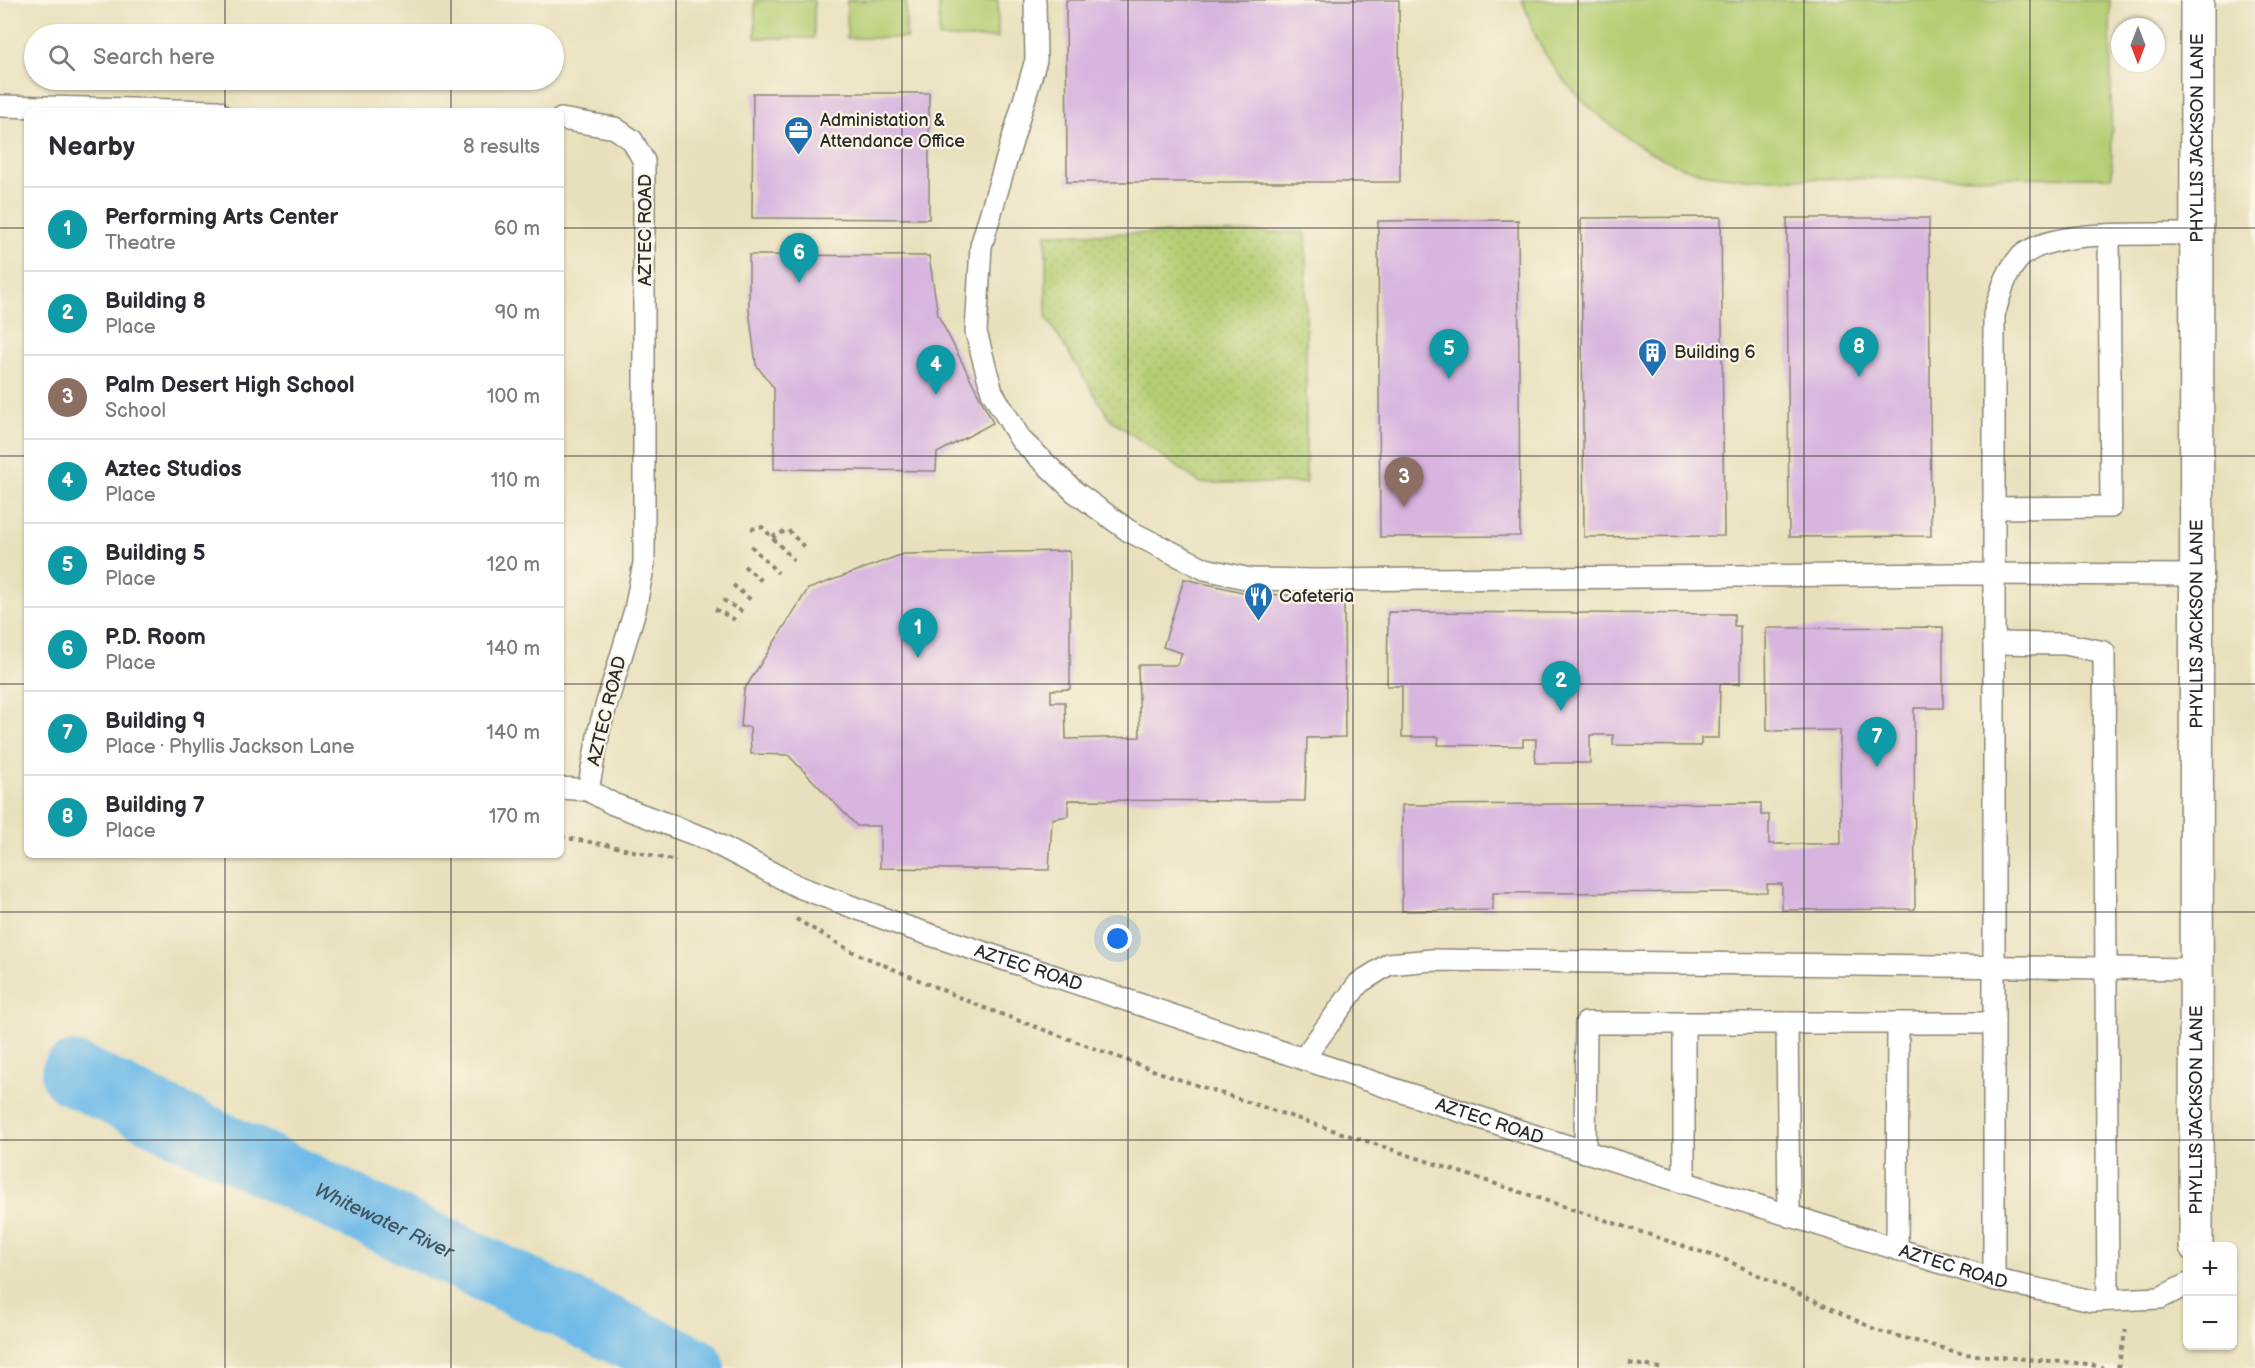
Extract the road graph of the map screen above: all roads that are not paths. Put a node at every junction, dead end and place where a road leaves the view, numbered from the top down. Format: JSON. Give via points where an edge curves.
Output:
{"nodes":[{"id":1,"x":1035,"y":0,"type":"edge"},
{"id":2,"x":2197,"y":0,"type":"edge"},
{"id":3,"x":0,"y":106,"type":"edge"},
{"id":4,"x":87,"y":108,"type":"edge"},
{"id":5,"x":564,"y":120,"type":"edge"},
{"id":6,"x":2197,"y":234,"type":"junction"},
{"id":7,"x":2109,"y":235,"type":"junction"},
{"id":8,"x":1994,"y":508,"type":"junction"},
{"id":9,"x":1994,"y":574,"type":"junction"},
{"id":10,"x":2196,"y":574,"type":"junction"},
{"id":11,"x":1994,"y":643,"type":"junction"},
{"id":12,"x":564,"y":788,"type":"edge"},
{"id":13,"x":588,"y":790,"type":"junction"},
{"id":14,"x":1994,"y":966,"type":"junction"},
{"id":15,"x":2105,"y":967,"type":"junction"},
{"id":16,"x":2196,"y":969,"type":"junction"},
{"id":17,"x":1684,"y":1023,"type":"junction"},
{"id":18,"x":1787,"y":1023,"type":"junction"},
{"id":19,"x":1898,"y":1023,"type":"junction"},
{"id":20,"x":1994,"y":1023,"type":"junction"},
{"id":21,"x":1303,"y":1059,"type":"junction"},
{"id":22,"x":1585,"y":1152,"type":"junction"},
{"id":23,"x":1684,"y":1183,"type":"junction"},
{"id":24,"x":1790,"y":1216,"type":"junction"},
{"id":25,"x":2196,"y":1242,"type":"edge"},
{"id":26,"x":1897,"y":1249,"type":"junction"},
{"id":27,"x":1994,"y":1279,"type":"junction"},
{"id":28,"x":2183,"y":1286,"type":"edge"},
{"id":29,"x":2108,"y":1300,"type":"junction"}],
"edges":[{"from":1,"to":9,"type":"lane","via":[[1036,60],[981,246],[976,332],[992,392],[1021,440],[1075,492],[1130,531],[1205,569],[1250,579]]},
{"from":2,"to":6,"type":"street","name":"PHYLLIS JACKSON LANE"},
{"from":3,"to":4,"type":"lane"},
{"from":5,"to":13,"type":"lane","name":"AZTEC ROAD","via":[[615,128],[632,140],[644,161],[644,563],[635,610],[600,726]]},
{"from":6,"to":7,"type":"lane"},
{"from":6,"to":10,"type":"street","name":"PHYLLIS JACKSON LANE"},
{"from":7,"to":8,"type":"lane","via":[[2045,243],[2023,255],[2006,277],[1994,315]]},
{"from":7,"to":8,"type":"lane","via":[[2111,507]]},
{"from":8,"to":9,"type":"lane"},
{"from":9,"to":10,"type":"lane"},
{"from":9,"to":11,"type":"lane"},
{"from":10,"to":16,"type":"street","name":"PHYLLIS JACKSON LANE"},
{"from":11,"to":14,"type":"lane"},
{"from":11,"to":15,"type":"lane","via":[[2065,644],[2104,651]]},
{"from":12,"to":13,"type":"lane"},
{"from":13,"to":21,"type":"lane","name":"AZTEC ROAD","via":[[613,804],[707,839],[810,891]]},
{"from":14,"to":15,"type":"lane"},
{"from":14,"to":20,"type":"lane"},
{"from":14,"to":21,"type":"lane","via":[[1432,960],[1389,964],[1359,983]]},
{"from":15,"to":16,"type":"lane"},
{"from":15,"to":29,"type":"lane"},
{"from":16,"to":25,"type":"street","name":"PHYLLIS JACKSON LANE"},
{"from":17,"to":18,"type":"lane"},
{"from":17,"to":22,"type":"lane","via":[[1586,1023]]},
{"from":17,"to":23,"type":"lane"},
{"from":18,"to":19,"type":"lane"},
{"from":18,"to":24,"type":"lane"},
{"from":19,"to":20,"type":"lane"},
{"from":19,"to":26,"type":"lane"},
{"from":20,"to":27,"type":"lane"},
{"from":21,"to":22,"type":"lane","name":"AZTEC ROAD"},
{"from":22,"to":23,"type":"lane","name":"AZTEC ROAD"},
{"from":23,"to":24,"type":"lane","name":"AZTEC ROAD"},
{"from":24,"to":26,"type":"lane","name":"AZTEC ROAD"},
{"from":26,"to":27,"type":"lane","name":"AZTEC ROAD"},
{"from":27,"to":29,"type":"lane","name":"AZTEC ROAD","via":[[2092,1301]]},
{"from":28,"to":29,"type":"lane","name":"AZTEC ROAD","via":[[2160,1298]]}]}
